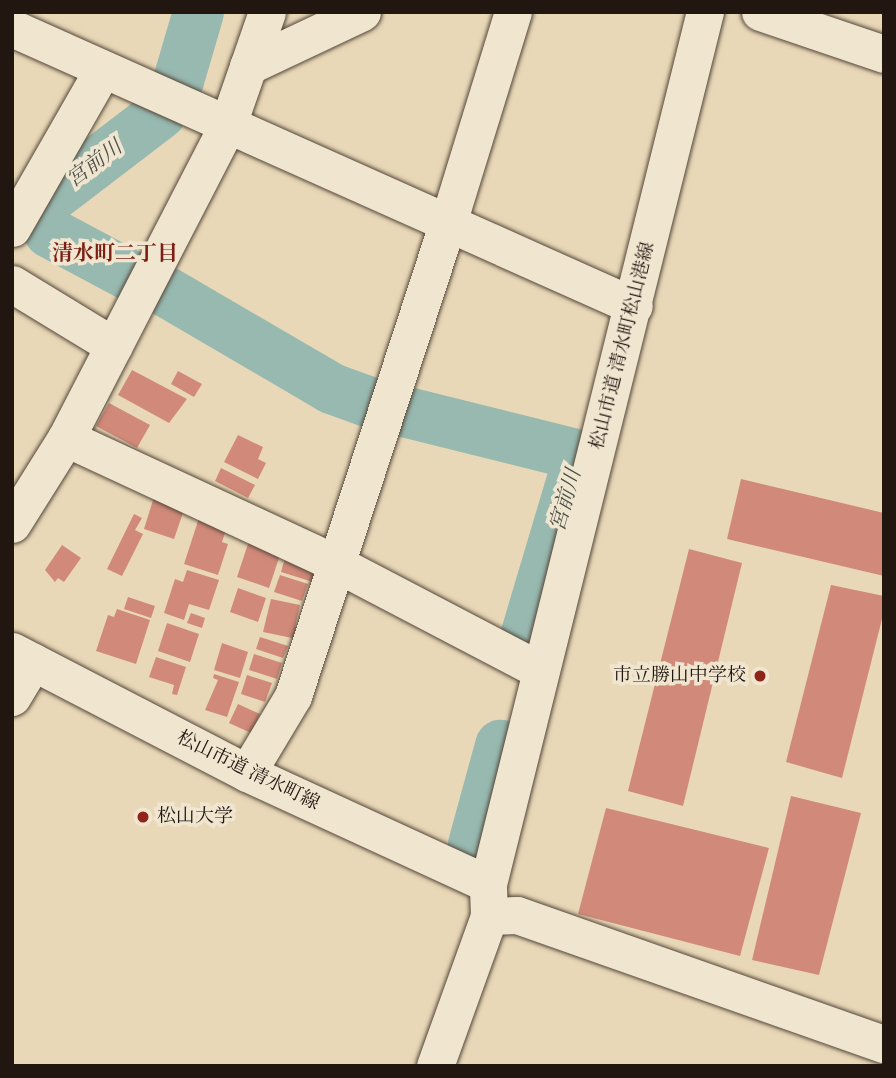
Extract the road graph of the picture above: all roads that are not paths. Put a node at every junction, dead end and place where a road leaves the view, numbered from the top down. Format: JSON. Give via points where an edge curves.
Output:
{"nodes":[{"id":1,"x":267,"y":12,"type":"edge"},
{"id":2,"x":362,"y":12,"type":"edge"},
{"id":3,"x":513,"y":12,"type":"edge"},
{"id":4,"x":705,"y":12,"type":"edge"},
{"id":5,"x":760,"y":12,"type":"edge"},
{"id":6,"x":12,"y":28,"type":"edge"},
{"id":7,"x":884,"y":54,"type":"edge"},
{"id":8,"x":248,"y":66,"type":"junction"},
{"id":9,"x":103,"y":69,"type":"junction"},
{"id":10,"x":228,"y":124,"type":"junction"},
{"id":11,"x":448,"y":223,"type":"junction"},
{"id":12,"x":12,"y":228,"type":"edge"},
{"id":13,"x":12,"y":284,"type":"edge"},
{"id":14,"x":634,"y":306,"type":"junction"},
{"id":15,"x":114,"y":346,"type":"junction"},
{"id":16,"x":66,"y":438,"type":"junction"},
{"id":17,"x":12,"y":524,"type":"edge"},
{"id":18,"x":335,"y":563,"type":"junction"},
{"id":19,"x":23,"y":656,"type":"edge"},
{"id":20,"x":540,"y":670,"type":"junction"},
{"id":21,"x":12,"y":697,"type":"edge"},
{"id":22,"x":247,"y":773,"type":"junction"},
{"id":23,"x":488,"y":900,"type":"junction"},
{"id":24,"x":884,"y":1044,"type":"edge"},
{"id":25,"x":435,"y":1066,"type":"edge"}],
"edges":[{"from":1,"to":8,"type":"street"},
{"from":2,"to":8,"type":"street"},
{"from":3,"to":11,"type":"street"},
{"from":4,"to":14,"type":"street","name":"松山市道 清水町松山港線"},
{"from":5,"to":7,"type":"street"},
{"from":6,"to":9,"type":"street"},
{"from":8,"to":10,"type":"street"},
{"from":9,"to":10,"type":"street"},
{"from":9,"to":12,"type":"street"},
{"from":10,"to":11,"type":"street"},
{"from":10,"to":15,"type":"street"},
{"from":11,"to":14,"type":"street"},
{"from":11,"to":18,"type":"street"},
{"from":13,"to":15,"type":"street"},
{"from":14,"to":20,"type":"street","name":"松山市道 清水町松山港線"},
{"from":15,"to":16,"type":"street"},
{"from":16,"to":17,"type":"street"},
{"from":16,"to":18,"type":"street"},
{"from":18,"to":20,"type":"street"},
{"from":18,"to":22,"type":"street","via":[[293,696]]},
{"from":19,"to":21,"type":"street"},
{"from":19,"to":22,"type":"street","name":"松山市道 清水町線"},
{"from":20,"to":23,"type":"street","name":"松山市道 清水町松山港線"},
{"from":22,"to":23,"type":"street","name":"松山市道 清水町線"},
{"from":23,"to":24,"type":"street","via":[[517,915]]},
{"from":23,"to":25,"type":"street","name":"松山市道 清水町松山港線"}]}
